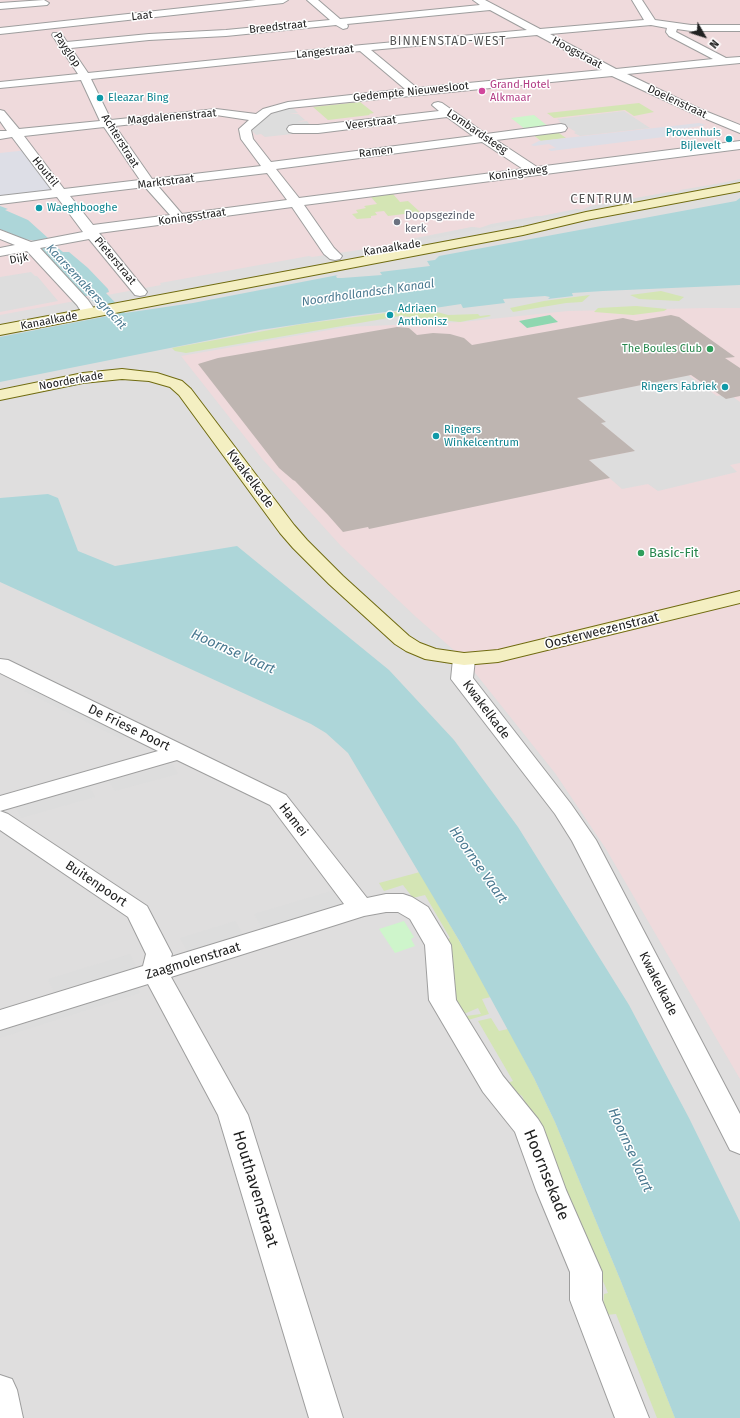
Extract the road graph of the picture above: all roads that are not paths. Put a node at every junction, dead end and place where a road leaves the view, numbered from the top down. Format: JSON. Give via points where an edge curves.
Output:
{"nodes":[{"id":1,"x":283,"y":0,"type":"edge"},
{"id":2,"x":312,"y":0,"type":"edge"},
{"id":3,"x":478,"y":0,"type":"edge"},
{"id":4,"x":637,"y":0,"type":"edge"},
{"id":5,"x":0,"y":6,"type":"edge"},
{"id":6,"x":47,"y":6,"type":"edge"},
{"id":7,"x":491,"y":7,"type":"junction"},
{"id":8,"x":221,"y":8,"type":"junction"},
{"id":9,"x":107,"y":20,"type":"junction"},
{"id":10,"x":337,"y":21,"type":"junction"},
{"id":11,"x":651,"y":22,"type":"junction"},
{"id":12,"x":63,"y":24,"type":"junction"},
{"id":13,"x":50,"y":26,"type":"junction"},
{"id":14,"x":673,"y":26,"type":"junction"},
{"id":15,"x":740,"y":28,"type":"edge"},
{"id":16,"x":252,"y":30,"type":"junction"},
{"id":17,"x":0,"y":31,"type":"edge"},
{"id":18,"x":539,"y":33,"type":"junction"},
{"id":19,"x":194,"y":34,"type":"junction"},
{"id":20,"x":127,"y":39,"type":"junction"},
{"id":21,"x":66,"y":45,"type":"junction"},
{"id":22,"x":365,"y":48,"type":"junction"},
{"id":23,"x":740,"y":60,"type":"edge"},
{"id":24,"x":722,"y":61,"type":"junction"},
{"id":25,"x":220,"y":62,"type":"junction"},
{"id":26,"x":615,"y":73,"type":"junction"},
{"id":27,"x":84,"y":75,"type":"junction"},
{"id":28,"x":0,"y":85,"type":"edge"},
{"id":29,"x":417,"y":91,"type":"junction"},
{"id":30,"x":353,"y":98,"type":"junction"},
{"id":31,"x":310,"y":103,"type":"junction"},
{"id":32,"x":0,"y":113,"type":"edge"},
{"id":33,"x":449,"y":113,"type":"junction"},
{"id":34,"x":258,"y":118,"type":"junction"},
{"id":35,"x":108,"y":123,"type":"junction"},
{"id":36,"x":561,"y":128,"type":"dead end"},
{"id":37,"x":293,"y":129,"type":"dead end"},
{"id":38,"x":740,"y":129,"type":"edge"},
{"id":39,"x":14,"y":133,"type":"junction"},
{"id":40,"x":0,"y":135,"type":"edge"},
{"id":41,"x":484,"y":138,"type":"junction"},
{"id":42,"x":740,"y":145,"type":"edge"},
{"id":43,"x":269,"y":168,"type":"junction"},
{"id":44,"x":535,"y":171,"type":"junction"},
{"id":45,"x":149,"y":184,"type":"junction"},
{"id":46,"x":740,"y":184,"type":"edge"},
{"id":47,"x":740,"y":187,"type":"edge"},
{"id":48,"x":62,"y":193,"type":"junction"},
{"id":49,"x":0,"y":200,"type":"edge"},
{"id":50,"x":296,"y":203,"type":"junction"},
{"id":51,"x":180,"y":219,"type":"junction"},
{"id":52,"x":91,"y":232,"type":"junction"},
{"id":53,"x":0,"y":234,"type":"edge"},
{"id":54,"x":36,"y":248,"type":"junction"},
{"id":55,"x":0,"y":252,"type":"edge"},
{"id":56,"x":335,"y":256,"type":"junction"},
{"id":57,"x":0,"y":263,"type":"edge"},
{"id":58,"x":140,"y":292,"type":"junction"},
{"id":59,"x":122,"y":303,"type":"junction"},
{"id":60,"x":90,"y":307,"type":"junction"},
{"id":61,"x":0,"y":319,"type":"edge"},
{"id":62,"x":0,"y":330,"type":"edge"},
{"id":63,"x":143,"y":375,"type":"joint"},
{"id":64,"x":0,"y":395,"type":"edge"},
{"id":65,"x":740,"y":597,"type":"edge"},
{"id":66,"x":464,"y":659,"type":"junction"},
{"id":67,"x":0,"y":665,"type":"edge"},
{"id":68,"x":178,"y":752,"type":"junction"},
{"id":69,"x":0,"y":804,"type":"edge"},
{"id":70,"x":0,"y":818,"type":"edge"},
{"id":71,"x":374,"y":906,"type":"junction"},
{"id":72,"x":155,"y":972,"type":"junction"},
{"id":73,"x":0,"y":1020,"type":"edge"},
{"id":74,"x":740,"y":1142,"type":"edge"},
{"id":75,"x":0,"y":1390,"type":"edge"},
{"id":76,"x":6,"y":1418,"type":"edge"},
{"id":77,"x":326,"y":1418,"type":"edge"},
{"id":78,"x":632,"y":1418,"type":"edge"}],
"edges":[{"from":1,"to":8,"type":"street","name":"Laat"},
{"from":2,"to":10,"type":"street","name":"Lombardsteeg"},
{"from":3,"to":7,"type":"street","name":"Hoogstraat"},
{"from":4,"to":11,"type":"street"},
{"from":5,"to":6,"type":"street"},
{"from":6,"to":12,"type":"street"},
{"from":7,"to":10,"type":"street","name":"Breedstraat"},
{"from":7,"to":18,"type":"street","name":"Hoogstraat"},
{"from":8,"to":9,"type":"street","name":"Laat"},
{"from":8,"to":16,"type":"street"},
{"from":9,"to":12,"type":"street","name":"Laat"},
{"from":9,"to":20,"type":"street"},
{"from":10,"to":16,"type":"street","name":"Breedstraat"},
{"from":10,"to":22,"type":"street","name":"Lombardsteeg"},
{"from":11,"to":14,"type":"street","name":"Langestraat"},
{"from":11,"to":18,"type":"street","name":"Langestraat"},
{"from":12,"to":13,"type":"street","name":"Laat"},
{"from":13,"to":17,"type":"street","name":"Laat"},
{"from":13,"to":21,"type":"street","name":"Payglop"},
{"from":14,"to":15,"type":"street","name":"Langestraat"},
{"from":14,"to":24,"type":"street","via":[[673,34]]},
{"from":16,"to":19,"type":"street","name":"Breedstraat"},
{"from":18,"to":22,"type":"street","name":"Langestraat"},
{"from":18,"to":26,"type":"street","name":"Hoogstraat"},
{"from":19,"to":20,"type":"street","name":"Breedstraat"},
{"from":19,"to":25,"type":"street"},
{"from":20,"to":21,"type":"street","name":"Breedstraat"},
{"from":21,"to":27,"type":"street","name":"Payglop"},
{"from":22,"to":25,"type":"street","name":"Langestraat"},
{"from":22,"to":29,"type":"street","name":"Lombardsteeg"},
{"from":23,"to":24,"type":"street","name":"Gedempte Nieuwesloot"},
{"from":24,"to":26,"type":"street","name":"Gedempte Nieuwesloot"},
{"from":25,"to":27,"type":"street","name":"Langestraat"},
{"from":26,"to":29,"type":"street","name":"Gedempte Nieuwesloot"},
{"from":26,"to":38,"type":"street","name":"Doelenstraat"},
{"from":27,"to":28,"type":"street","name":"Langestraat"},
{"from":27,"to":35,"type":"street","name":"Achterstraat"},
{"from":29,"to":30,"type":"street","name":"Gedempte Nieuwesloot"},
{"from":29,"to":33,"type":"street","name":"Lombardsteeg"},
{"from":30,"to":31,"type":"street","name":"Gedempte Nieuwesloot"},
{"from":30,"to":31,"type":"street","via":[[368,111],[367,115],[330,119]]},
{"from":31,"to":34,"type":"street","name":"Gedempte Nieuwesloot","via":[[272,109]]},
{"from":32,"to":39,"type":"street","name":"Houttil"},
{"from":33,"to":37,"type":"street","name":"Veerstraat","via":[[318,129]]},
{"from":33,"to":41,"type":"street","name":"Lombardsteeg"},
{"from":34,"to":35,"type":"street","name":"Magdalenenstraat","via":[[216,112]]},
{"from":34,"to":43,"type":"street","name":"Gedempte Nieuwesloot","via":[[245,129],[245,135]]},
{"from":35,"to":39,"type":"street","name":"Magdalenenstraat"},
{"from":35,"to":45,"type":"street","name":"Achterstraat"},
{"from":36,"to":41,"type":"street","name":"Ramen"},
{"from":39,"to":40,"type":"street","name":"Magdalenenstraat"},
{"from":39,"to":48,"type":"street","name":"Houttil"},
{"from":41,"to":43,"type":"street","name":"Ramen"},
{"from":41,"to":44,"type":"street","name":"Lombardsteeg"},
{"from":42,"to":44,"type":"street","name":"Koningsweg"},
{"from":43,"to":45,"type":"street","name":"Marktstraat"},
{"from":43,"to":50,"type":"street","name":"Gedempte Nieuwesloot"},
{"from":44,"to":50,"type":"street","name":"Koningsweg"},
{"from":45,"to":48,"type":"street","name":"Marktstraat"},
{"from":45,"to":51,"type":"street","name":"Achterstraat"},
{"from":46,"to":56,"type":"street","name":"Kanaalkade","via":[[421,244]]},
{"from":47,"to":59,"type":"street","name":"Kanaalkade","via":[[586,216],[515,233]]},
{"from":48,"to":49,"type":"street","name":"Marktstraat"},
{"from":48,"to":52,"type":"street","name":"Houttil"},
{"from":50,"to":51,"type":"street","name":"Koningsstraat"},
{"from":50,"to":56,"type":"street","name":"Gedempte Nieuwesloot"},
{"from":51,"to":52,"type":"street","name":"Koningsstraat"},
{"from":52,"to":54,"type":"street","name":"Koningsstraat","via":[[52,241]]},
{"from":52,"to":58,"type":"street","name":"Pieterstraat"},
{"from":53,"to":54,"type":"street"},
{"from":54,"to":55,"type":"street","name":"Dijk"},
{"from":54,"to":57,"type":"street","name":"Dijk"},
{"from":54,"to":60,"type":"street"},
{"from":56,"to":58,"type":"street","name":"Kanaalkade"},
{"from":58,"to":59,"type":"street","name":"Kanaalkade"},
{"from":59,"to":60,"type":"street"},
{"from":60,"to":61,"type":"street","name":"Kanaalkade"},
{"from":60,"to":62,"type":"street","name":"Kanaalkade"},
{"from":63,"to":64,"type":"street","name":"Noorderkade","via":[[99,376]]},
{"from":63,"to":66,"type":"street","name":"Kwakelkade","via":[[170,382],[181,388],[300,544],[402,640],[432,655]]},
{"from":65,"to":66,"type":"street","name":"Oosterweezenstraat","via":[[525,650]]},
{"from":66,"to":74,"type":"street","name":"Kwakelkade","via":[[462,679],[584,840]]},
{"from":67,"to":68,"type":"street","name":"De Friese Poort"},
{"from":68,"to":69,"type":"street","name":"De Friese Poort"},
{"from":68,"to":71,"type":"street","name":"Hamei","via":[[278,800]]},
{"from":70,"to":72,"type":"street","name":"Buitenpoort","via":[[138,912],[159,954]]},
{"from":71,"to":72,"type":"street","name":"Zaagmolenstraat"},
{"from":71,"to":78,"type":"street","name":"Hoornsekade","via":[[404,903],[419,913],[438,945],[443,1000],[493,1084],[528,1127],[551,1190],[586,1272],[586,1300]]},
{"from":72,"to":73,"type":"street","name":"Zaagmolenstraat"},
{"from":72,"to":77,"type":"street","name":"Houthavenstraat","via":[[233,1116]]},
{"from":75,"to":76,"type":"street"}]}
